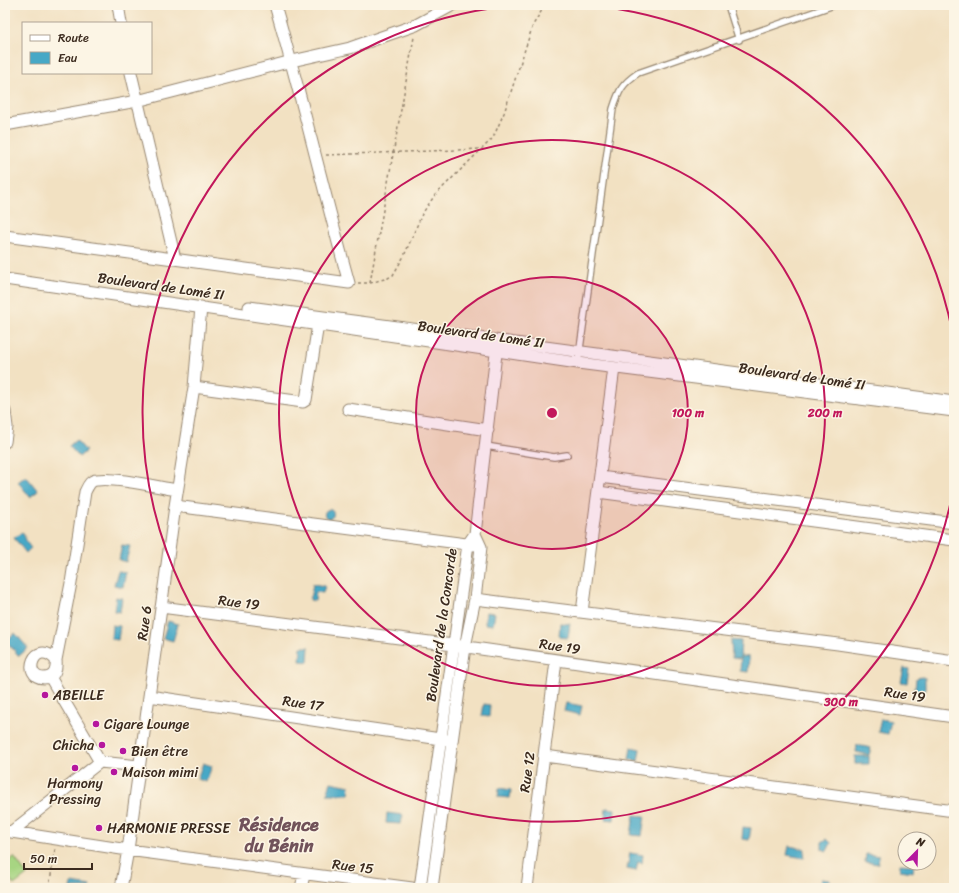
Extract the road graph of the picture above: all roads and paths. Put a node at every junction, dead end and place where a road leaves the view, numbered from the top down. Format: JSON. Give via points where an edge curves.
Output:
{"nodes":[{"id":1,"x":118,"y":5,"type":"edge"},
{"id":2,"x":275,"y":5,"type":"edge"},
{"id":3,"x":453,"y":5,"type":"edge"},
{"id":4,"x":545,"y":5,"type":"edge"},
{"id":5,"x":728,"y":5,"type":"edge"},
{"id":6,"x":834,"y":5,"type":"edge"},
{"id":7,"x":121,"y":22,"type":"edge"},
{"id":8,"x":416,"y":25,"type":"junction"},
{"id":9,"x":738,"y":40,"type":"junction"},
{"id":10,"x":292,"y":61,"type":"junction"},
{"id":11,"x":131,"y":74,"type":"edge"},
{"id":12,"x":137,"y":102,"type":"junction"},
{"id":13,"x":5,"y":126,"type":"edge"},
{"id":14,"x":483,"y":149,"type":"junction"},
{"id":15,"x":393,"y":151,"type":"junction"},
{"id":16,"x":314,"y":156,"type":"junction"},
{"id":17,"x":5,"y":236,"type":"edge"},
{"id":18,"x":175,"y":259,"type":"junction"},
{"id":19,"x":5,"y":273,"type":"edge"},
{"id":20,"x":5,"y":279,"type":"edge"},
{"id":21,"x":348,"y":283,"type":"junction"},
{"id":22,"x":370,"y":283,"type":"junction"},
{"id":23,"x":201,"y":307,"type":"junction"},
{"id":24,"x":319,"y":321,"type":"junction"},
{"id":25,"x":497,"y":346,"type":"junction"},
{"id":26,"x":578,"y":357,"type":"junction"},
{"id":27,"x":614,"y":368,"type":"junction"},
{"id":28,"x":194,"y":388,"type":"junction"},
{"id":29,"x":954,"y":402,"type":"edge"},
{"id":30,"x":348,"y":409,"type":"dead end"},
{"id":31,"x":5,"y":411,"type":"edge"},
{"id":32,"x":954,"y":411,"type":"edge"},
{"id":33,"x":488,"y":430,"type":"junction"},
{"id":34,"x":5,"y":442,"type":"edge"},
{"id":35,"x":486,"y":446,"type":"junction"},
{"id":36,"x":567,"y":456,"type":"dead end"},
{"id":37,"x":600,"y":477,"type":"junction"},
{"id":38,"x":177,"y":490,"type":"junction"},
{"id":39,"x":598,"y":492,"type":"junction"},
{"id":40,"x":175,"y":506,"type":"junction"},
{"id":41,"x":954,"y":523,"type":"edge"},
{"id":42,"x":476,"y":534,"type":"junction"},
{"id":43,"x":954,"y":540,"type":"edge"},
{"id":44,"x":468,"y":544,"type":"junction"},
{"id":45,"x":481,"y":546,"type":"junction"},
{"id":46,"x":475,"y":599,"type":"junction"},
{"id":47,"x":162,"y":607,"type":"junction"},
{"id":48,"x":582,"y":612,"type":"junction"},
{"id":49,"x":453,"y":645,"type":"junction"},
{"id":50,"x":465,"y":647,"type":"junction"},
{"id":51,"x":56,"y":660,"type":"junction"},
{"id":52,"x":556,"y":661,"type":"junction"},
{"id":53,"x":954,"y":661,"type":"edge"},
{"id":54,"x":50,"y":677,"type":"junction"},
{"id":55,"x":149,"y":696,"type":"junction"},
{"id":56,"x":954,"y":716,"type":"edge"},
{"id":57,"x":440,"y":738,"type":"junction"},
{"id":58,"x":452,"y":741,"type":"junction"},
{"id":59,"x":545,"y":756,"type":"junction"},
{"id":60,"x":100,"y":762,"type":"junction"},
{"id":61,"x":139,"y":766,"type":"junction"},
{"id":62,"x":954,"y":811,"type":"edge"},
{"id":63,"x":8,"y":831,"type":"edge"},
{"id":64,"x":56,"y":839,"type":"junction"},
{"id":65,"x":128,"y":850,"type":"junction"},
{"id":66,"x":304,"y":875,"type":"junction"},
{"id":67,"x":50,"y":888,"type":"edge"},
{"id":68,"x":121,"y":888,"type":"edge"},
{"id":69,"x":301,"y":888,"type":"edge"},
{"id":70,"x":412,"y":888,"type":"edge"},
{"id":71,"x":420,"y":888,"type":"edge"},
{"id":72,"x":432,"y":888,"type":"edge"},
{"id":73,"x":527,"y":888,"type":"edge"}],
"edges":[{"from":1,"to":7,"type":"street"},
{"from":2,"to":10,"type":"street"},
{"from":3,"to":8,"type":"street"},
{"from":4,"to":14,"type":"path","via":[[533,25],[498,127],[493,138]]},
{"from":5,"to":9,"type":"lane"},
{"from":6,"to":9,"type":"lane"},
{"from":8,"to":10,"type":"street","via":[[350,48]]},
{"from":8,"to":15,"type":"path"},
{"from":9,"to":26,"type":"lane","via":[[638,73],[619,90],[613,109]]},
{"from":10,"to":12,"type":"street"},
{"from":10,"to":16,"type":"street"},
{"from":11,"to":12,"type":"street"},
{"from":12,"to":13,"type":"street"},
{"from":12,"to":18,"type":"street"},
{"from":14,"to":15,"type":"path"},
{"from":14,"to":22,"type":"path","via":[[435,195],[422,214],[393,275]]},
{"from":15,"to":16,"type":"path"},
{"from":15,"to":22,"type":"path"},
{"from":16,"to":21,"type":"street"},
{"from":17,"to":18,"type":"street"},
{"from":18,"to":21,"type":"street"},
{"from":19,"to":24,"type":"street","name":"Boulevard de Lomé II"},
{"from":20,"to":23,"type":"street","name":"Boulevard de Lomé II"},
{"from":21,"to":22,"type":"path"},
{"from":23,"to":24,"type":"street","name":"Boulevard de Lomé II"},
{"from":23,"to":28,"type":"street","name":"Rue 6"},
{"from":24,"to":25,"type":"street","name":"Boulevard de Lomé II"},
{"from":24,"to":28,"type":"street","via":[[306,400],[303,402]]},
{"from":25,"to":26,"type":"street","name":"Boulevard de Lomé II"},
{"from":25,"to":33,"type":"street"},
{"from":26,"to":27,"type":"street","name":"Boulevard de Lomé II"},
{"from":26,"to":29,"type":"street","name":"Boulevard de Lomé II"},
{"from":27,"to":32,"type":"street","name":"Boulevard de Lomé II"},
{"from":27,"to":37,"type":"street"},
{"from":28,"to":38,"type":"street","name":"Rue 6"},
{"from":30,"to":33,"type":"street"},
{"from":31,"to":34,"type":"street"},
{"from":33,"to":35,"type":"street"},
{"from":35,"to":36,"type":"lane","via":[[554,457]]},
{"from":35,"to":42,"type":"street"},
{"from":37,"to":39,"type":"street"},
{"from":37,"to":41,"type":"street"},
{"from":38,"to":40,"type":"street","name":"Rue 6"},
{"from":38,"to":51,"type":"street","via":[[103,480],[89,484],[85,492]]},
{"from":39,"to":43,"type":"street"},
{"from":39,"to":48,"type":"street"},
{"from":40,"to":44,"type":"street"},
{"from":40,"to":47,"type":"street","name":"Rue 6"},
{"from":42,"to":44,"type":"street","name":"Boulevard de la Concorde"},
{"from":42,"to":45,"type":"street","name":"Boulevard de la Concorde"},
{"from":44,"to":45,"type":"street"},
{"from":44,"to":49,"type":"street","name":"Boulevard de la Concorde"},
{"from":45,"to":46,"type":"street","name":"Boulevard de la Concorde"},
{"from":46,"to":48,"type":"street"},
{"from":46,"to":50,"type":"street","name":"Boulevard de la Concorde"},
{"from":47,"to":49,"type":"street","name":"Rue 19"},
{"from":47,"to":55,"type":"street","name":"Rue 6"},
{"from":48,"to":53,"type":"street"},
{"from":49,"to":50,"type":"street","name":"Rue 19"},
{"from":49,"to":57,"type":"street","name":"Boulevard de la Concorde"},
{"from":50,"to":52,"type":"street","name":"Rue 19"},
{"from":50,"to":58,"type":"street","name":"Boulevard de la Concorde"},
{"from":51,"to":54,"type":"street","via":[[55,672]]},
{"from":51,"to":54,"type":"street","via":[[43,652],[36,655],[32,662],[32,670],[36,676]]},
{"from":52,"to":56,"type":"street","name":"Rue 19"},
{"from":52,"to":59,"type":"street","name":"Rue 12"},
{"from":54,"to":60,"type":"street"},
{"from":55,"to":57,"type":"street","name":"Rue 17"},
{"from":55,"to":61,"type":"street","name":"Rue 6"},
{"from":57,"to":58,"type":"street","name":"Rue 17"},
{"from":57,"to":71,"type":"street","name":"Boulevard de la Concorde"},
{"from":58,"to":72,"type":"street","name":"Boulevard de la Concorde"},
{"from":59,"to":62,"type":"street"},
{"from":59,"to":73,"type":"street","name":"Rue 12"},
{"from":60,"to":61,"type":"street"},
{"from":60,"to":63,"type":"street"},
{"from":61,"to":65,"type":"street","name":"Rue 6"},
{"from":63,"to":64,"type":"street","name":"Rue 15"},
{"from":64,"to":65,"type":"street","name":"Rue 15"},
{"from":64,"to":67,"type":"path"},
{"from":65,"to":66,"type":"street","name":"Rue 15"},
{"from":65,"to":68,"type":"street","name":"Rue 6"},
{"from":66,"to":69,"type":"street"},
{"from":66,"to":70,"type":"street","name":"Rue 15"}]}
